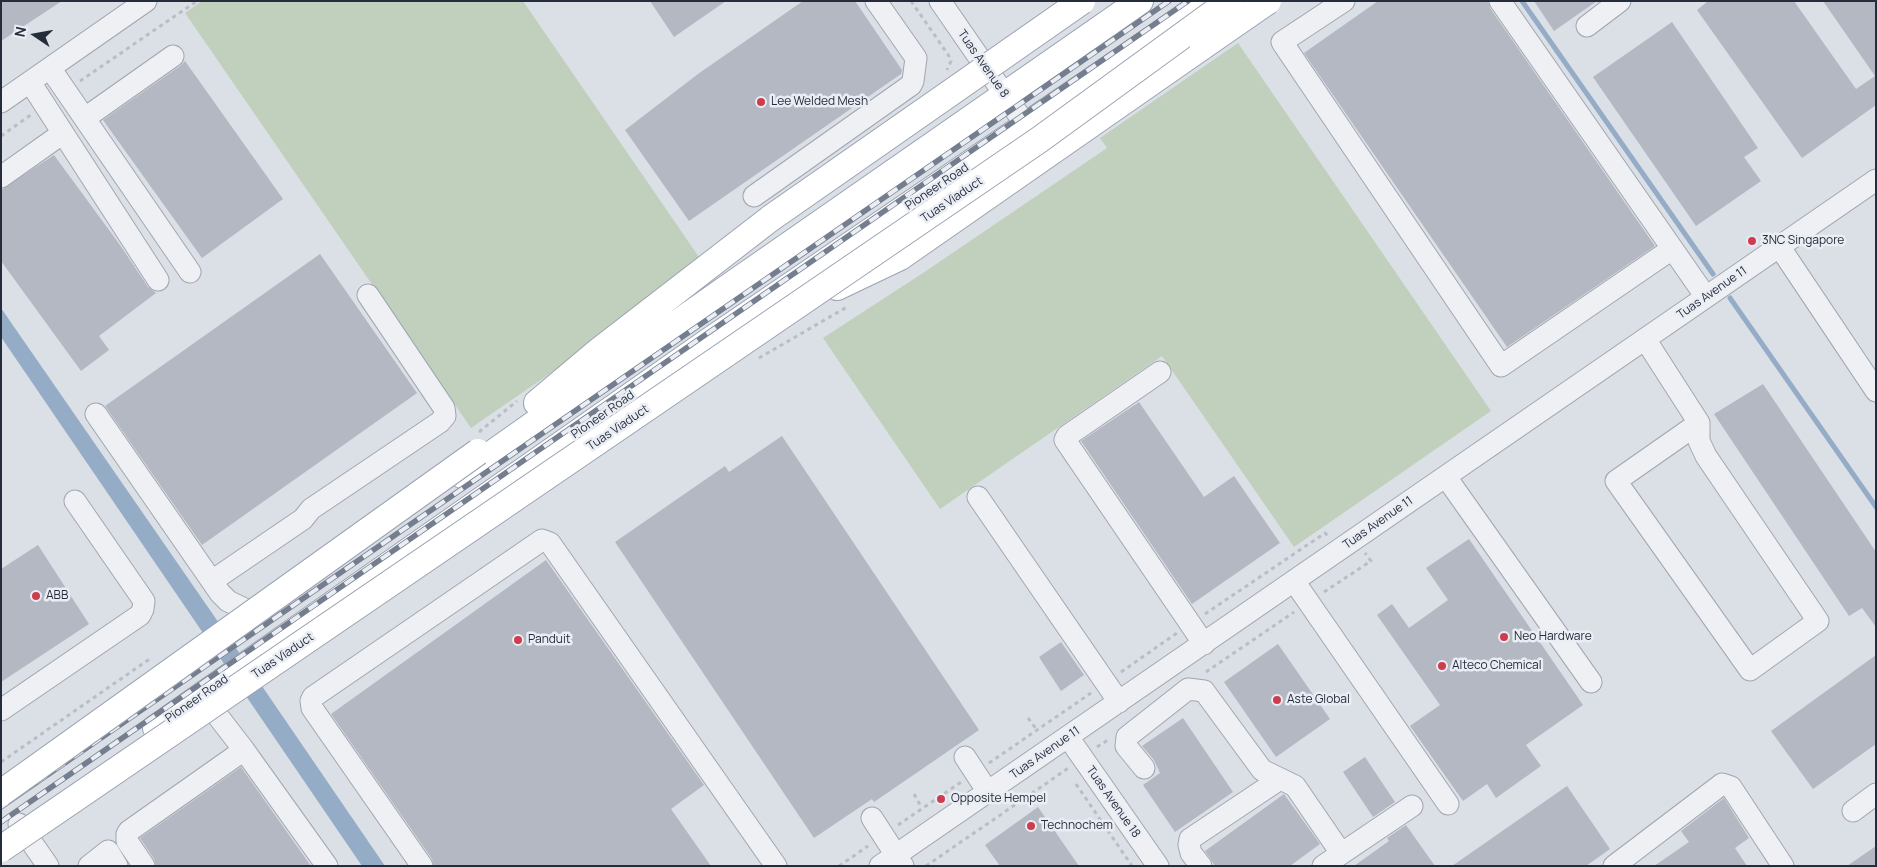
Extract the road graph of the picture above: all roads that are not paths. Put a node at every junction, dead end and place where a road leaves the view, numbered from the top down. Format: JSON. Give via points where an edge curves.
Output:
{"nodes":[{"id":1,"x":146,"y":1,"type":"edge"},
{"id":2,"x":876,"y":1,"type":"edge"},
{"id":3,"x":940,"y":1,"type":"edge"},
{"id":4,"x":1082,"y":1,"type":"edge"},
{"id":5,"x":1140,"y":1,"type":"edge"},
{"id":6,"x":1230,"y":1,"type":"edge"},
{"id":7,"x":1268,"y":1,"type":"edge"},
{"id":8,"x":1344,"y":1,"type":"edge"},
{"id":9,"x":1500,"y":1,"type":"edge"},
{"id":10,"x":1620,"y":1,"type":"edge"},
{"id":11,"x":1202,"y":6,"type":"edge"},
{"id":12,"x":1587,"y":26,"type":"dead end"},
{"id":13,"x":1220,"y":46,"type":"dead end"},
{"id":14,"x":173,"y":56,"type":"dead end"},
{"id":15,"x":50,"y":68,"type":"junction"},
{"id":16,"x":30,"y":82,"type":"junction"},
{"id":17,"x":1005,"y":96,"type":"junction"},
{"id":18,"x":1,"y":102,"type":"edge"},
{"id":19,"x":85,"y":118,"type":"junction"},
{"id":20,"x":1027,"y":127,"type":"junction"},
{"id":21,"x":63,"y":133,"type":"junction"},
{"id":22,"x":1,"y":177,"type":"edge"},
{"id":23,"x":1874,"y":183,"type":"edge"},
{"id":24,"x":754,"y":196,"type":"dead end"},
{"id":25,"x":1779,"y":246,"type":"junction"},
{"id":26,"x":1672,"y":249,"type":"junction"},
{"id":27,"x":190,"y":272,"type":"dead end"},
{"id":28,"x":158,"y":280,"type":"dead end"},
{"id":29,"x":368,"y":295,"type":"dead end"},
{"id":30,"x":1706,"y":297,"type":"junction"},
{"id":31,"x":1645,"y":339,"type":"junction"},
{"id":32,"x":705,"y":344,"type":"junction"},
{"id":33,"x":1160,"y":372,"type":"dead end"},
{"id":34,"x":1876,"y":392,"type":"edge"},
{"id":35,"x":96,"y":414,"type":"dead end"},
{"id":36,"x":1699,"y":422,"type":"junction"},
{"id":37,"x":1446,"y":477,"type":"junction"},
{"id":38,"x":978,"y":496,"type":"dead end"},
{"id":39,"x":75,"y":501,"type":"dead end"},
{"id":40,"x":1294,"y":581,"type":"junction"},
{"id":41,"x":216,"y":587,"type":"junction"},
{"id":42,"x":260,"y":617,"type":"junction"},
{"id":43,"x":1204,"y":644,"type":"junction"},
{"id":44,"x":218,"y":647,"type":"junction"},
{"id":45,"x":1591,"y":682,"type":"dead end"},
{"id":46,"x":205,"y":694,"type":"junction"},
{"id":47,"x":1119,"y":702,"type":"junction"},
{"id":48,"x":1,"y":710,"type":"edge"},
{"id":49,"x":1060,"y":743,"type":"junction"},
{"id":50,"x":244,"y":750,"type":"junction"},
{"id":51,"x":965,"y":757,"type":"dead end"},
{"id":52,"x":1144,"y":768,"type":"dead end"},
{"id":53,"x":1280,"y":779,"type":"junction"},
{"id":54,"x":1,"y":792,"type":"edge"},
{"id":55,"x":988,"y":792,"type":"junction"},
{"id":56,"x":1876,"y":794,"type":"edge"},
{"id":57,"x":1,"y":799,"type":"edge"},
{"id":58,"x":1448,"y":804,"type":"dead end"},
{"id":59,"x":1412,"y":806,"type":"dead end"},
{"id":60,"x":1853,"y":811,"type":"dead end"},
{"id":61,"x":872,"y":818,"type":"dead end"},
{"id":62,"x":10,"y":830,"type":"edge"},
{"id":63,"x":1,"y":849,"type":"edge"},
{"id":64,"x":1341,"y":853,"type":"junction"},
{"id":65,"x":893,"y":862,"type":"edge"},
{"id":66,"x":48,"y":866,"type":"edge"},
{"id":67,"x":89,"y":866,"type":"edge"},
{"id":68,"x":118,"y":866,"type":"edge"},
{"id":69,"x":144,"y":866,"type":"edge"},
{"id":70,"x":327,"y":866,"type":"edge"},
{"id":71,"x":422,"y":866,"type":"edge"},
{"id":72,"x":776,"y":866,"type":"edge"},
{"id":73,"x":1158,"y":866,"type":"edge"},
{"id":74,"x":1200,"y":866,"type":"edge"},
{"id":75,"x":1322,"y":866,"type":"edge"},
{"id":76,"x":1614,"y":866,"type":"edge"},
{"id":77,"x":1783,"y":866,"type":"edge"}],
"edges":[{"from":1,"to":15,"type":"street"},
{"from":2,"to":24,"type":"street","via":[[916,58],[911,85]]},
{"from":3,"to":17,"type":"street","name":"Tuas Avenue 8"},
{"from":4,"to":54,"type":"main road","bridge":true,"via":[[771,218],[600,350],[478,452]]},
{"from":5,"to":17,"type":"main road"},
{"from":6,"to":63,"type":"main road","name":"Tuas Viaduct","bridge":true,"via":[[1039,140]]},
{"from":7,"to":32,"type":"main road","bridge":true,"via":[[900,257],[783,314]]},
{"from":8,"to":26,"type":"street","via":[[1282,42],[1501,366]]},
{"from":9,"to":26,"type":"street"},
{"from":10,"to":12,"type":"street"},
{"from":11,"to":13,"type":"street"},
{"from":11,"to":20,"type":"main road","name":"Pioneer Road"},
{"from":14,"to":19,"type":"street"},
{"from":15,"to":16,"type":"street"},
{"from":15,"to":19,"type":"street"},
{"from":16,"to":18,"type":"street"},
{"from":16,"to":21,"type":"street"},
{"from":17,"to":20,"type":"street","name":"Tuas Avenue 8"},
{"from":17,"to":42,"type":"main road"},
{"from":19,"to":27,"type":"street"},
{"from":20,"to":32,"type":"main road","name":"Pioneer Road"},
{"from":21,"to":22,"type":"street"},
{"from":21,"to":28,"type":"street"},
{"from":23,"to":25,"type":"street","name":"Tuas Avenue 11"},
{"from":25,"to":30,"type":"street","name":"Tuas Avenue 11"},
{"from":25,"to":34,"type":"street"},
{"from":26,"to":30,"type":"street"},
{"from":29,"to":41,"type":"street","via":[[444,408],[444,416],[440,422],[311,509],[303,519]]},
{"from":30,"to":31,"type":"street","name":"Tuas Avenue 11"},
{"from":31,"to":36,"type":"street"},
{"from":31,"to":37,"type":"street","name":"Tuas Avenue 11"},
{"from":32,"to":46,"type":"main road","name":"Pioneer Road"},
{"from":33,"to":43,"type":"street","via":[[1065,440]]},
{"from":35,"to":41,"type":"street"},
{"from":36,"to":36,"type":"street","via":[[1699,441],[1706,456],[1818,621],[1750,670],[1616,480]]},
{"from":37,"to":40,"type":"street","name":"Tuas Avenue 11"},
{"from":37,"to":45,"type":"street"},
{"from":38,"to":47,"type":"street"},
{"from":39,"to":48,"type":"street","via":[[144,601],[143,609]]},
{"from":40,"to":43,"type":"street","name":"Tuas Avenue 11"},
{"from":40,"to":58,"type":"street"},
{"from":41,"to":42,"type":"street","via":[[228,601]]},
{"from":41,"to":44,"type":"street","via":[[222,613]]},
{"from":42,"to":44,"type":"main road"},
{"from":43,"to":47,"type":"street","name":"Tuas Avenue 11"},
{"from":44,"to":57,"type":"main road"},
{"from":46,"to":50,"type":"street"},
{"from":46,"to":62,"type":"main road","name":"Pioneer Road"},
{"from":47,"to":49,"type":"street","name":"Tuas Avenue 11"},
{"from":49,"to":55,"type":"street","name":"Tuas Avenue 11"},
{"from":49,"to":73,"type":"street","name":"Tuas Avenue 18"},
{"from":50,"to":69,"type":"street","via":[[129,831],[127,841]]},
{"from":50,"to":70,"type":"street"},
{"from":51,"to":55,"type":"street"},
{"from":52,"to":53,"type":"street","via":[[1126,746],[1127,737],[1188,689],[1204,691],[1262,770]]},
{"from":53,"to":64,"type":"street","via":[[1295,786]]},
{"from":53,"to":74,"type":"street","via":[[1190,840],[1191,853]]},
{"from":55,"to":65,"type":"street","name":"Tuas Avenue 11"},
{"from":56,"to":60,"type":"street"},
{"from":59,"to":64,"type":"street"},
{"from":61,"to":65,"type":"street"},
{"from":62,"to":66,"type":"street"},
{"from":64,"to":75,"type":"street"},
{"from":67,"to":68,"type":"street","via":[[108,852]]},
{"from":71,"to":72,"type":"street","via":[[312,708],[311,701],[542,540],[550,543]]},
{"from":76,"to":77,"type":"street","via":[[1722,784],[1732,787]]}]}
